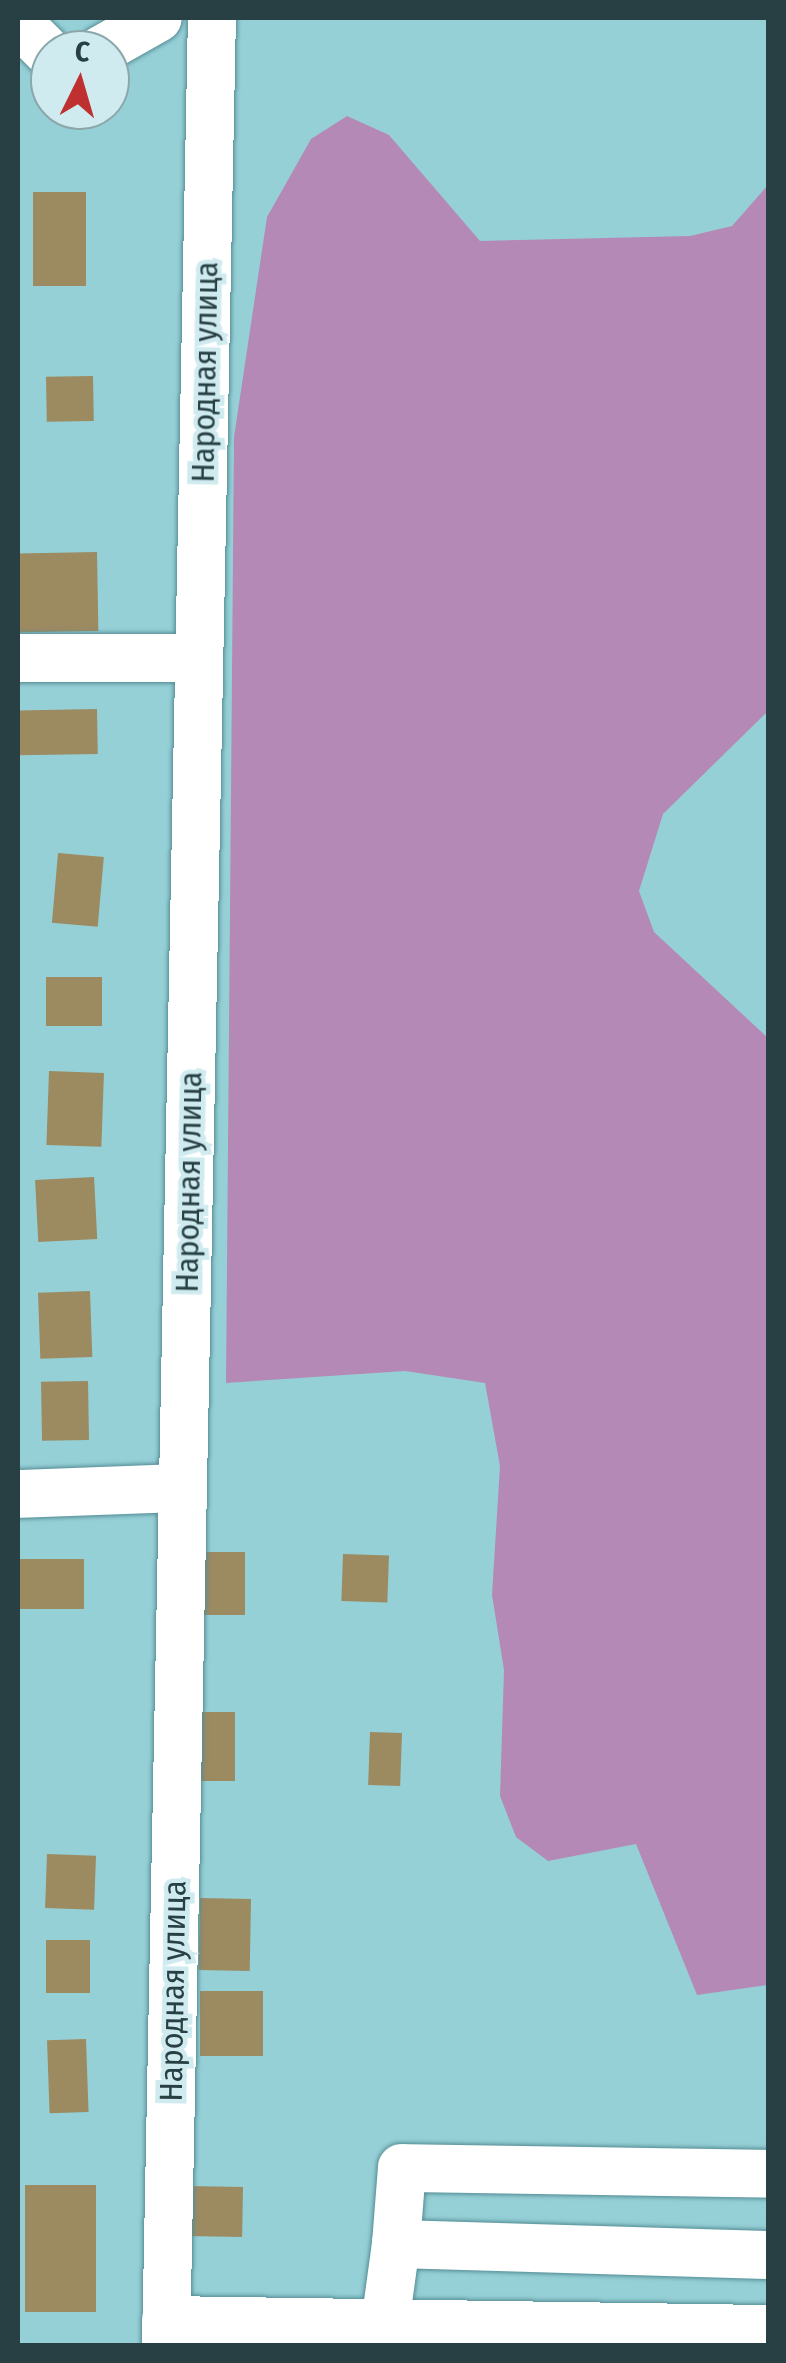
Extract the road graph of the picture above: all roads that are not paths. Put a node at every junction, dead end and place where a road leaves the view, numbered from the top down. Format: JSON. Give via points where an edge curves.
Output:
{"nodes":[{"id":1,"x":158,"y":18,"type":"edge"},
{"id":2,"x":212,"y":18,"type":"edge"},
{"id":3,"x":130,"y":34,"type":"edge"},
{"id":4,"x":18,"y":658,"type":"edge"},
{"id":5,"x":199,"y":658,"type":"junction"},
{"id":6,"x":183,"y":1488,"type":"junction"},
{"id":7,"x":18,"y":1494,"type":"edge"},
{"id":8,"x":768,"y":2174,"type":"edge"},
{"id":9,"x":396,"y":2244,"type":"junction"},
{"id":10,"x":768,"y":2256,"type":"edge"},
{"id":11,"x":768,"y":2330,"type":"edge"},
{"id":12,"x":166,"y":2333,"type":"edge"},
{"id":13,"x":383,"y":2334,"type":"edge"}],
"edges":[{"from":1,"to":3,"type":"street"},
{"from":2,"to":5,"type":"street","name":"Народная улица"},
{"from":4,"to":5,"type":"street"},
{"from":5,"to":6,"type":"street","name":"Народная улица"},
{"from":6,"to":7,"type":"street"},
{"from":6,"to":12,"type":"street","name":"Народная улица"},
{"from":8,"to":9,"type":"street","via":[[402,2168]]},
{"from":9,"to":10,"type":"street"},
{"from":9,"to":13,"type":"street"},
{"from":11,"to":13,"type":"street"},
{"from":12,"to":13,"type":"street"}]}
